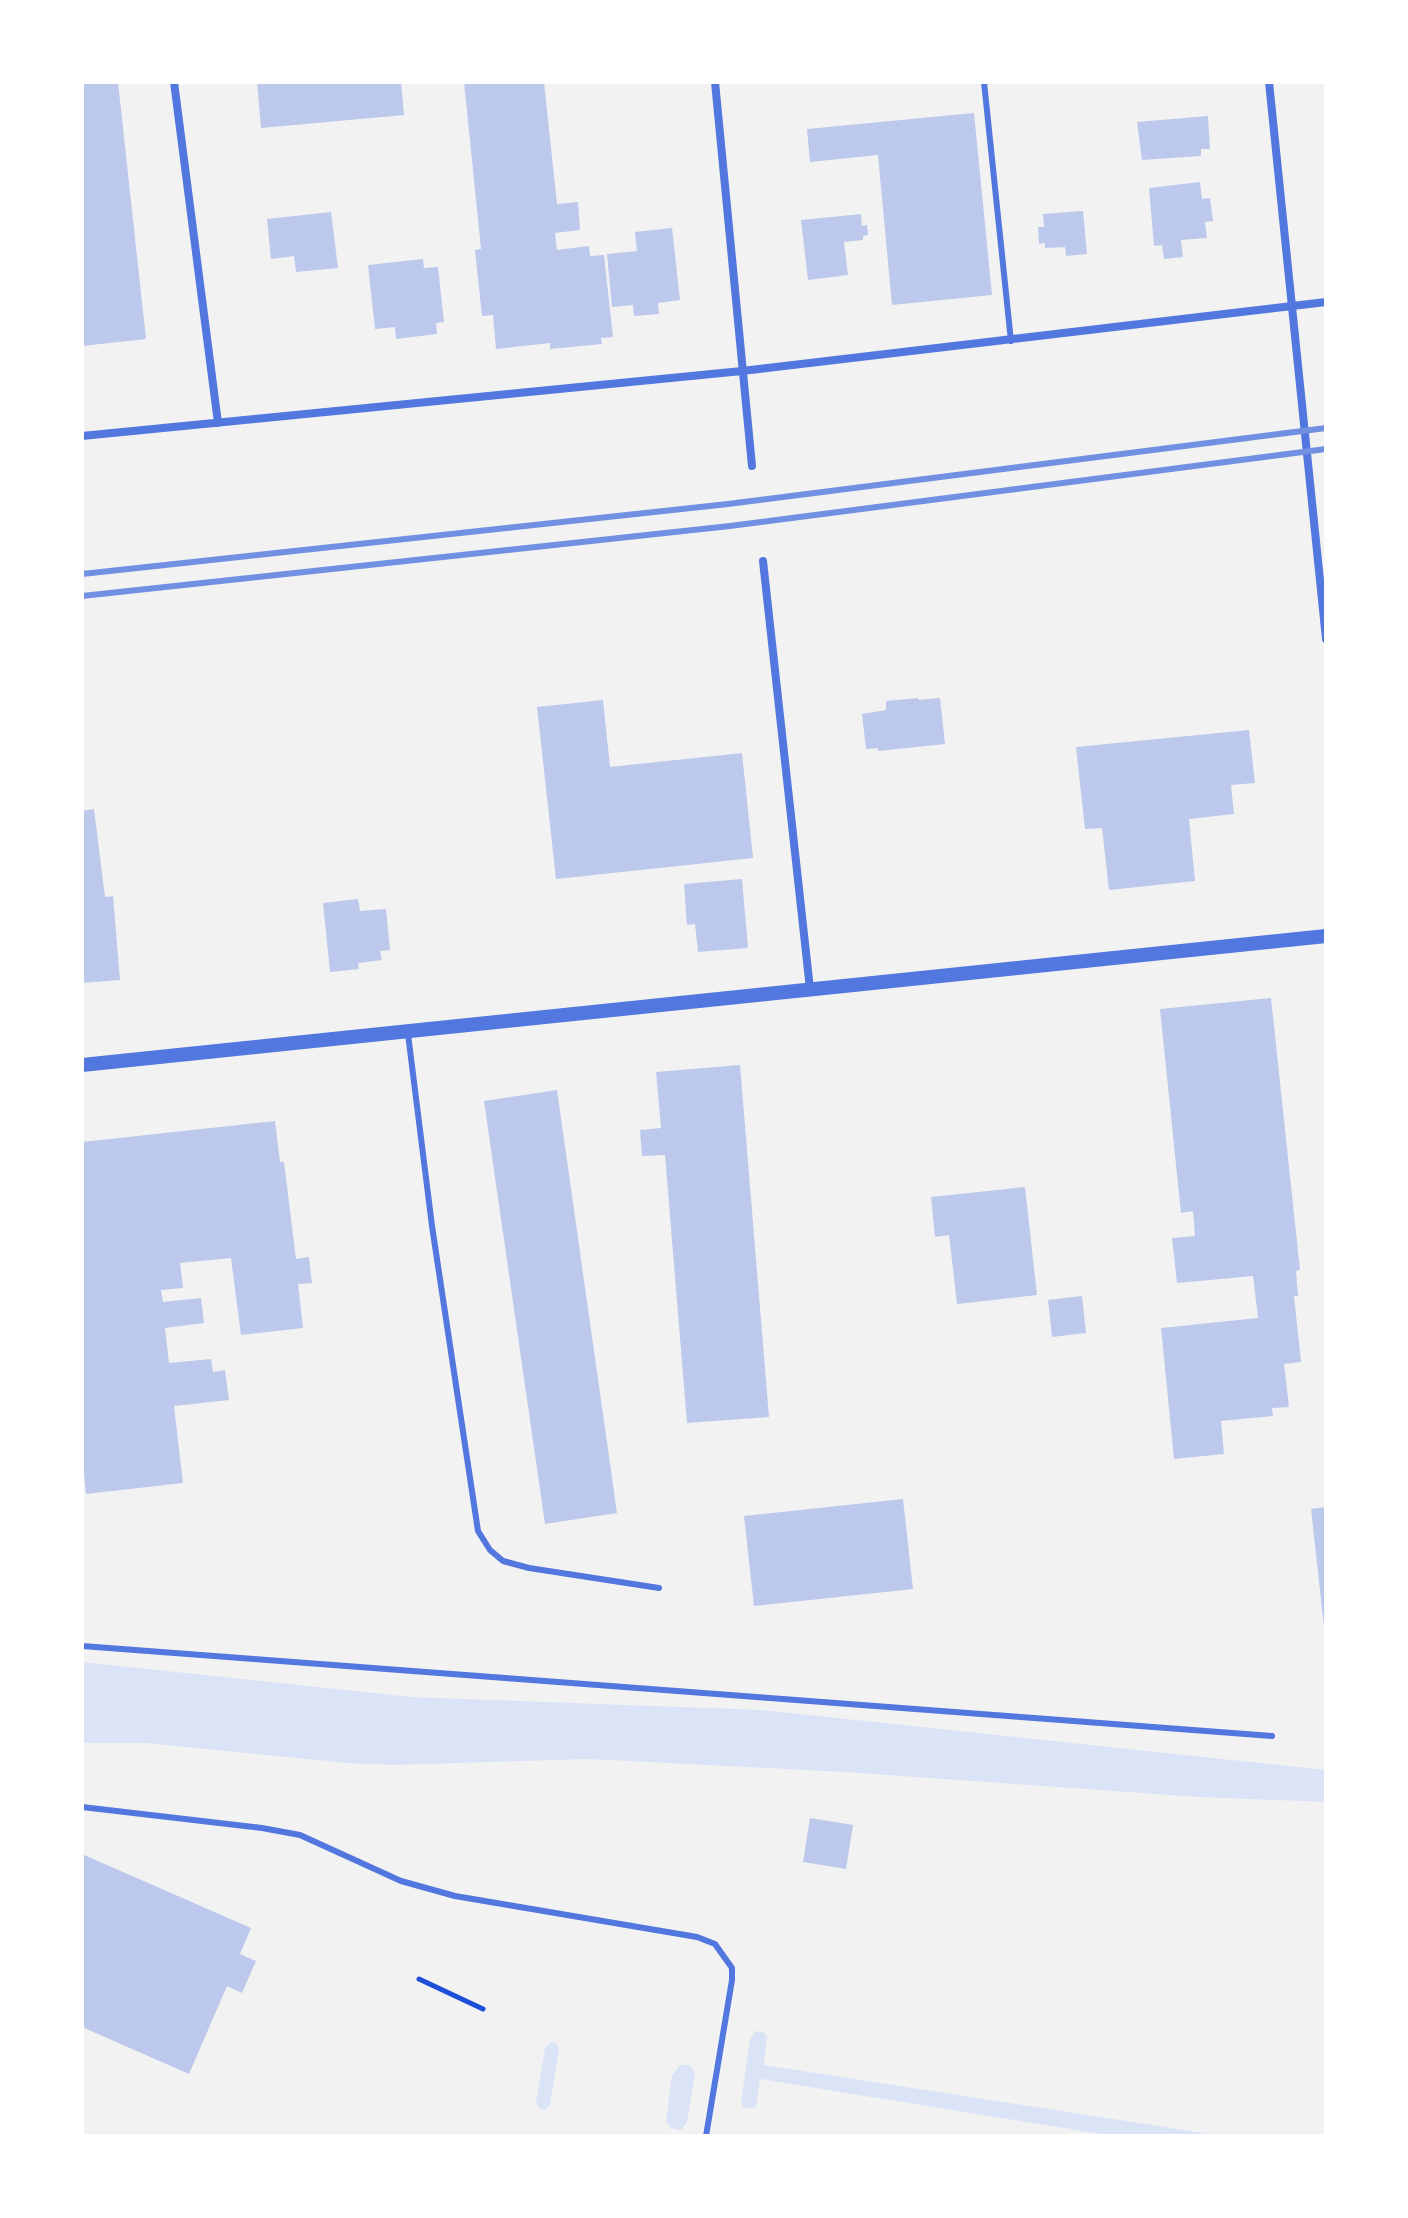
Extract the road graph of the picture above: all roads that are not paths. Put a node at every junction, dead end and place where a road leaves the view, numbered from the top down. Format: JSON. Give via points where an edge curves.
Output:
{"nodes":[{"id":1,"x":174,"y":82,"type":"edge"},
{"id":2,"x":715,"y":82,"type":"edge"},
{"id":3,"x":984,"y":82,"type":"edge"},
{"id":4,"x":1269,"y":82,"type":"edge"},
{"id":5,"x":1326,"y":302,"type":"edge"},
{"id":6,"x":1292,"y":307,"type":"junction"},
{"id":7,"x":1011,"y":341,"type":"junction"},
{"id":8,"x":742,"y":371,"type":"junction"},
{"id":9,"x":218,"y":423,"type":"junction"},
{"id":10,"x":82,"y":436,"type":"edge"},
{"id":11,"x":752,"y":466,"type":"dead end"},
{"id":12,"x":763,"y":561,"type":"dead end"},
{"id":13,"x":1326,"y":639,"type":"edge"},
{"id":14,"x":1326,"y":936,"type":"edge"},
{"id":15,"x":810,"y":989,"type":"junction"},
{"id":16,"x":407,"y":1030,"type":"junction"},
{"id":17,"x":82,"y":1065,"type":"edge"},
{"id":18,"x":659,"y":1588,"type":"dead end"},
{"id":19,"x":82,"y":1646,"type":"edge"},
{"id":20,"x":1272,"y":1736,"type":"dead end"},
{"id":21,"x":82,"y":1807,"type":"edge"},
{"id":22,"x":706,"y":2136,"type":"edge"}],
"edges":[{"from":1,"to":9,"type":"street"},
{"from":2,"to":8,"type":"street"},
{"from":3,"to":7,"type":"lane"},
{"from":4,"to":6,"type":"street"},
{"from":5,"to":6,"type":"street"},
{"from":6,"to":7,"type":"street"},
{"from":6,"to":13,"type":"street"},
{"from":7,"to":8,"type":"street"},
{"from":8,"to":9,"type":"street"},
{"from":8,"to":11,"type":"street"},
{"from":9,"to":10,"type":"street"},
{"from":12,"to":15,"type":"street"},
{"from":14,"to":15,"type":"street"},
{"from":15,"to":16,"type":"street"},
{"from":16,"to":17,"type":"street"},
{"from":16,"to":18,"type":"lane","via":[[478,1531],[503,1561]]},
{"from":19,"to":20,"type":"lane"},
{"from":21,"to":22,"type":"lane","via":[[300,1835],[401,1881],[455,1896],[715,1944],[732,1968],[732,1980]]}]}
